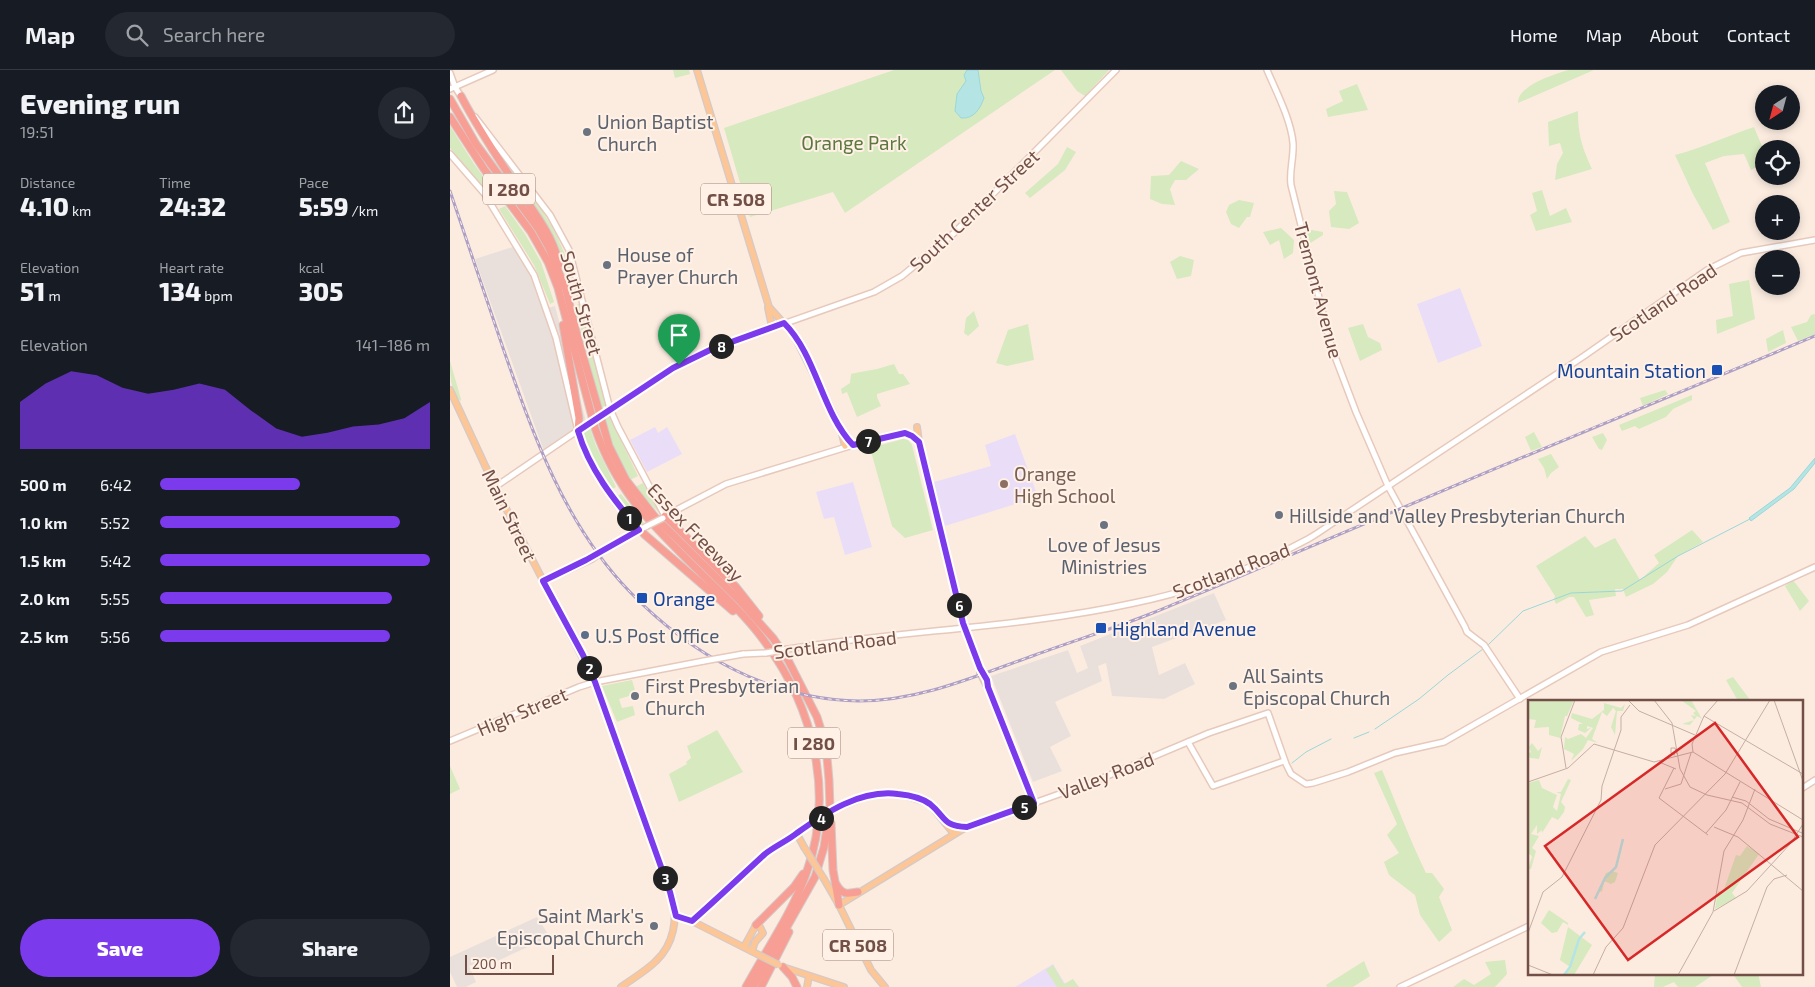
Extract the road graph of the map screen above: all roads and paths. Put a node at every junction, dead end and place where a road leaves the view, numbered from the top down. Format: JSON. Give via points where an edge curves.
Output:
{"nodes":[{"id":1,"x":493,"y":70,"type":"edge"},
{"id":2,"x":697,"y":70,"type":"edge"},
{"id":3,"x":1116,"y":70,"type":"edge"},
{"id":4,"x":1267,"y":70,"type":"edge"},
{"id":5,"x":450,"y":73,"type":"edge"},
{"id":6,"x":452,"y":88,"type":"edge"},
{"id":7,"x":460,"y":96,"type":"junction"},
{"id":8,"x":450,"y":99,"type":"edge"},
{"id":9,"x":450,"y":117,"type":"edge"},
{"id":10,"x":451,"y":155,"type":"edge"},
{"id":11,"x":1815,"y":240,"type":"edge"},
{"id":12,"x":564,"y":281,"type":"junction"},
{"id":13,"x":558,"y":288,"type":"junction"},
{"id":14,"x":766,"y":298,"type":"junction"},
{"id":15,"x":784,"y":323,"type":"junction"},
{"id":16,"x":772,"y":327,"type":"junction"},
{"id":17,"x":450,"y":390,"type":"edge"},
{"id":18,"x":608,"y":410,"type":"junction"},
{"id":19,"x":917,"y":427,"type":"dead end"},
{"id":20,"x":580,"y":429,"type":"junction"},
{"id":21,"x":841,"y":429,"type":"junction"},
{"id":22,"x":919,"y":442,"type":"junction"},
{"id":23,"x":853,"y":445,"type":"junction"},
{"id":24,"x":845,"y":446,"type":"junction"},
{"id":25,"x":1388,"y":486,"type":"junction"},
{"id":26,"x":496,"y":487,"type":"junction"},
{"id":27,"x":664,"y":517,"type":"junction"},
{"id":28,"x":642,"y":532,"type":"junction"},
{"id":29,"x":1815,"y":567,"type":"edge"},
{"id":30,"x":543,"y":581,"type":"junction"},
{"id":31,"x":964,"y":627,"type":"junction"},
{"id":32,"x":765,"y":642,"type":"junction"},
{"id":33,"x":788,"y":660,"type":"junction"},
{"id":34,"x":595,"y":682,"type":"junction"},
{"id":35,"x":1520,"y":699,"type":"junction"},
{"id":36,"x":450,"y":741,"type":"edge"},
{"id":37,"x":1188,"y":742,"type":"junction"},
{"id":38,"x":1284,"y":760,"type":"junction"},
{"id":39,"x":1815,"y":780,"type":"edge"},
{"id":40,"x":1802,"y":788,"type":"edge"},
{"id":41,"x":1034,"y":803,"type":"junction"},
{"id":42,"x":832,"y":808,"type":"junction"},
{"id":43,"x":944,"y":820,"type":"junction"},
{"id":44,"x":967,"y":827,"type":"junction"},
{"id":45,"x":796,"y":834,"type":"junction"},
{"id":46,"x":954,"y":834,"type":"junction"},
{"id":47,"x":812,"y":855,"type":"junction"},
{"id":48,"x":834,"y":878,"type":"junction"},
{"id":49,"x":858,"y":892,"type":"junction"},
{"id":50,"x":802,"y":903,"type":"junction"},
{"id":51,"x":839,"y":905,"type":"junction"},
{"id":52,"x":676,"y":916,"type":"junction"},
{"id":53,"x":692,"y":921,"type":"junction"},
{"id":54,"x":756,"y":925,"type":"junction"},
{"id":55,"x":1528,"y":926,"type":"edge"},
{"id":56,"x":744,"y":947,"type":"junction"},
{"id":57,"x":755,"y":953,"type":"junction"},
{"id":58,"x":781,"y":966,"type":"junction"},
{"id":59,"x":809,"y":976,"type":"junction"},
{"id":60,"x":885,"y":986,"type":"edge"},
{"id":61,"x":621,"y":987,"type":"edge"},
{"id":62,"x":746,"y":987,"type":"edge"},
{"id":63,"x":753,"y":987,"type":"edge"},
{"id":64,"x":762,"y":987,"type":"edge"},
{"id":65,"x":797,"y":987,"type":"edge"},
{"id":66,"x":807,"y":987,"type":"edge"},
{"id":67,"x":844,"y":987,"type":"edge"},
{"id":68,"x":1400,"y":987,"type":"edge"}],
"edges":[{"from":1,"to":6,"type":"main road"},
{"from":2,"to":14,"type":"main road","number":"CR 508"},
{"from":3,"to":15,"type":"main road","name":"South Center Street","via":[[954,233],[902,276],[874,292]]},
{"from":4,"to":25,"type":"main road","name":"Tremont Avenue","via":[[1292,135],[1291,185],[1331,346]]},
{"from":5,"to":6,"type":"main road","name":"South Street"},
{"from":6,"to":7,"type":"main road","name":"South Street"},
{"from":7,"to":12,"type":"highway","via":[[544,227],[557,254]]},
{"from":7,"to":18,"type":"main road","name":"South Street","via":[[550,216],[569,250],[600,366]]},
{"from":8,"to":12,"type":"highway","name":"Essex Freeway","number":"I 280","via":[[476,144],[539,230]]},
{"from":9,"to":13,"type":"highway","name":"Essex Freeway","number":"I 280","via":[[531,232]]},
{"from":10,"to":20,"type":"main road","via":[[487,198],[534,274],[556,338]]},
{"from":11,"to":25,"type":"main road","name":"Scotland Road","via":[[1741,254],[1713,267]]},
{"from":12,"to":33,"type":"highway","name":"Essex Freeway","number":"I 280","via":[[609,446],[626,480],[655,517],[758,621]]},
{"from":13,"to":20,"type":"highway"},
{"from":13,"to":32,"type":"highway","name":"Essex Freeway","number":"I 280","via":[[595,428],[618,481],[649,520],[742,613]]},
{"from":14,"to":15,"type":"main road","number":"CR 508","via":[[771,311]]},
{"from":14,"to":16,"type":"main road"},
{"from":15,"to":16,"type":"main road","name":"South Center Street"},
{"from":15,"to":21,"type":"main road","number":"CR 508","via":[[798,342]]},
{"from":16,"to":18,"type":"main road","name":"South Center Street","via":[[712,349],[673,368]]},
{"from":17,"to":26,"type":"main road","name":"Main Street"},
{"from":18,"to":20,"type":"main road","name":"South Center Street","bridge":true},
{"from":18,"to":27,"type":"main road","name":"South Street"},
{"from":19,"to":22,"type":"main road"},
{"from":20,"to":26,"type":"main road","name":"South Center Street"},
{"from":20,"to":28,"type":"main road","via":[[588,457],[598,476],[616,503]]},
{"from":21,"to":23,"type":"main road","number":"CR 508"},
{"from":21,"to":24,"type":"main road"},
{"from":22,"to":23,"type":"main road","via":[[905,433]]},
{"from":22,"to":31,"type":"main road"},
{"from":23,"to":24,"type":"main road"},
{"from":24,"to":27,"type":"main road","via":[[726,484]]},
{"from":25,"to":31,"type":"main road","name":"Scotland Road","via":[[1309,538],[1260,562],[1205,582],[1133,604]]},
{"from":25,"to":35,"type":"main road","name":"Tremont Avenue","via":[[1467,632],[1484,645]]},
{"from":26,"to":30,"type":"main road","name":"Main Street"},
{"from":27,"to":28,"type":"main road","bridge":true},
{"from":27,"to":33,"type":"highway","via":[[736,587],[769,628]]},
{"from":28,"to":30,"type":"main road"},
{"from":28,"to":32,"type":"highway"},
{"from":29,"to":35,"type":"main road","via":[[1688,626],[1601,652]]},
{"from":30,"to":34,"type":"main road","name":"Main Street"},
{"from":31,"to":34,"type":"main road","name":"Scotland Road","bridge":true,"via":[[744,654]]},
{"from":31,"to":41,"type":"main road"},
{"from":32,"to":47,"type":"highway","name":"Essex Freeway","number":"I 280","via":[[792,686],[811,733],[816,755],[820,793]]},
{"from":33,"to":42,"type":"highway","name":"Essex Freeway","number":"I 280","via":[[817,717],[826,746]]},
{"from":34,"to":36,"type":"main road","name":"High Street"},
{"from":34,"to":52,"type":"main road","name":"Main Street"},
{"from":35,"to":38,"type":"main road","via":[[1444,742],[1395,753],[1313,783],[1306,784],[1295,777]]},
{"from":37,"to":38,"type":"main road","via":[[1213,786]]},
{"from":37,"to":38,"type":"main road","name":"Valley Road","via":[[1268,713]]},
{"from":37,"to":41,"type":"main road","name":"Valley Road"},
{"from":39,"to":40,"type":"main road"},
{"from":41,"to":44,"type":"main road","name":"Valley Road"},
{"from":42,"to":43,"type":"main road","via":[[864,796],[900,794],[929,803]]},
{"from":42,"to":45,"type":"main road","bridge":true},
{"from":42,"to":48,"type":"highway"},
{"from":42,"to":50,"type":"highway","name":"Essex Freeway","number":"I 280","via":[[815,877]]},
{"from":43,"to":44,"type":"main road"},
{"from":43,"to":46,"type":"main road"},
{"from":44,"to":46,"type":"main road","name":"Valley Road"},
{"from":45,"to":51,"type":"main road","number":"CR 508","bridge":true},
{"from":45,"to":53,"type":"main road","via":[[765,854]]},
{"from":46,"to":49,"type":"main road","name":"Valley Road"},
{"from":47,"to":54,"type":"highway","via":[[802,877]]},
{"from":47,"to":62,"type":"highway","name":"Essex Freeway","number":"I 280","via":[[801,887]]},
{"from":48,"to":49,"type":"highway","via":[[842,893]]},
{"from":48,"to":51,"type":"highway"},
{"from":49,"to":51,"type":"main road","name":"Valley Road"},
{"from":50,"to":63,"type":"highway","name":"Essex Freeway","number":"I 280"},
{"from":50,"to":64,"type":"highway"},
{"from":51,"to":60,"type":"main road","number":"CR 508","via":[[869,966]]},
{"from":52,"to":53,"type":"main road"},
{"from":52,"to":61,"type":"main road","via":[[672,934],[656,961]]},
{"from":53,"to":56,"type":"main road"},
{"from":54,"to":56,"type":"main road"},
{"from":54,"to":57,"type":"main road","via":[[762,928],[763,933],[756,942]]},
{"from":55,"to":68,"type":"main road"},
{"from":56,"to":57,"type":"main road"},
{"from":57,"to":58,"type":"main road","bridge":true},
{"from":58,"to":59,"type":"main road"},
{"from":58,"to":65,"type":"highway"},
{"from":59,"to":66,"type":"main road"},
{"from":59,"to":67,"type":"main road"}]}
